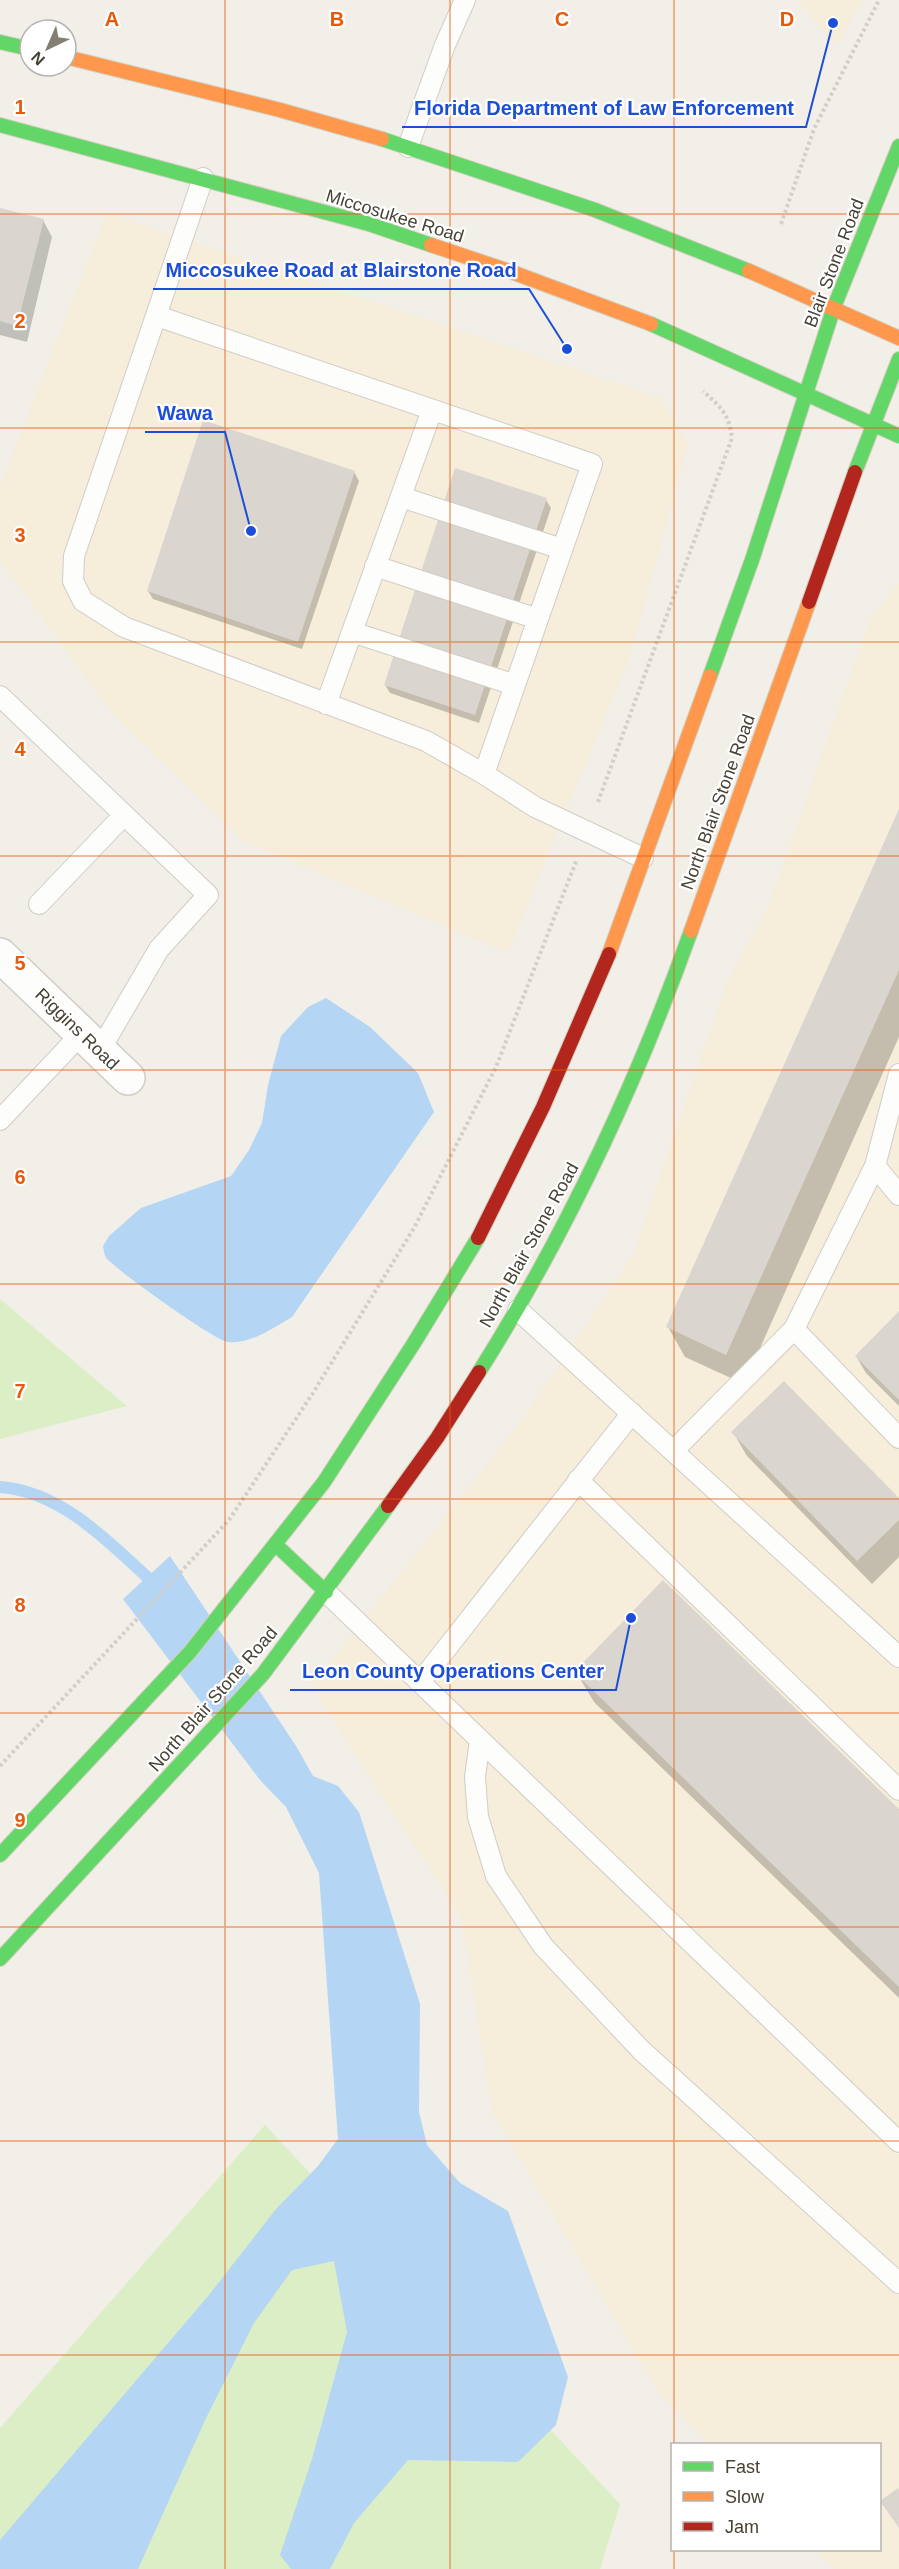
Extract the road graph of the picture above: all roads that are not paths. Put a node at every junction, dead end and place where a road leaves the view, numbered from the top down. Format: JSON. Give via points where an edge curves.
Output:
{"nodes":[{"id":1,"x":465,"y":0,"type":"edge"},
{"id":2,"x":0,"y":42,"type":"edge"},
{"id":3,"x":18,"y":46,"type":"edge"},
{"id":4,"x":78,"y":60,"type":"edge"},
{"id":5,"x":0,"y":125,"type":"edge"},
{"id":6,"x":899,"y":146,"type":"edge"},
{"id":7,"x":408,"y":147,"type":"junction"},
{"id":8,"x":203,"y":178,"type":"junction"},
{"id":9,"x":834,"y":307,"type":"junction"},
{"id":10,"x":157,"y":316,"type":"junction"},
{"id":11,"x":899,"y":338,"type":"edge"},
{"id":12,"x":899,"y":359,"type":"edge"},
{"id":13,"x":807,"y":394,"type":"junction"},
{"id":14,"x":432,"y":410,"type":"junction"},
{"id":15,"x":873,"y":423,"type":"junction"},
{"id":16,"x":899,"y":436,"type":"edge"},
{"id":17,"x":401,"y":497,"type":"junction"},
{"id":18,"x":562,"y":549,"type":"junction"},
{"id":19,"x":375,"y":566,"type":"junction"},
{"id":20,"x":538,"y":619,"type":"junction"},
{"id":21,"x":352,"y":632,"type":"junction"},
{"id":22,"x":515,"y":685,"type":"junction"},
{"id":23,"x":0,"y":696,"type":"edge"},
{"id":24,"x":326,"y":704,"type":"junction"},
{"id":25,"x":484,"y":774,"type":"junction"},
{"id":26,"x":124,"y":814,"type":"junction"},
{"id":27,"x":643,"y":858,"type":"junction"},
{"id":28,"x":39,"y":903,"type":"dead end"},
{"id":29,"x":0,"y":955,"type":"edge"},
{"id":30,"x":91,"y":1042,"type":"junction"},
{"id":31,"x":899,"y":1074,"type":"edge"},
{"id":32,"x":128,"y":1078,"type":"dead end"},
{"id":33,"x":0,"y":1120,"type":"edge"},
{"id":34,"x":875,"y":1166,"type":"junction"},
{"id":35,"x":899,"y":1195,"type":"edge"},
{"id":36,"x":518,"y":1310,"type":"junction"},
{"id":37,"x":794,"y":1329,"type":"junction"},
{"id":38,"x":632,"y":1413,"type":"junction"},
{"id":39,"x":899,"y":1438,"type":"edge"},
{"id":40,"x":673,"y":1451,"type":"junction"},
{"id":41,"x":578,"y":1480,"type":"junction"},
{"id":42,"x":275,"y":1544,"type":"junction"},
{"id":43,"x":326,"y":1592,"type":"junction"},
{"id":44,"x":899,"y":1657,"type":"edge"},
{"id":45,"x":420,"y":1682,"type":"junction"},
{"id":46,"x":480,"y":1740,"type":"junction"},
{"id":47,"x":899,"y":1790,"type":"edge"},
{"id":48,"x":0,"y":1855,"type":"edge"},
{"id":49,"x":0,"y":1959,"type":"edge"},
{"id":50,"x":899,"y":2142,"type":"edge"},
{"id":51,"x":899,"y":2283,"type":"edge"}],
"edges":[{"from":1,"to":7,"type":"lane"},
{"from":2,"to":3,"type":"main road"},
{"from":4,"to":7,"type":"main road","via":[[145,74]]},
{"from":5,"to":8,"type":"main road","name":"Miccosukee Road"},
{"from":6,"to":9,"type":"main road","name":"Blair Stone Road"},
{"from":7,"to":9,"type":"main road","via":[[569,199]]},
{"from":8,"to":10,"type":"lane"},
{"from":8,"to":13,"type":"main road","name":"Miccosukee Road","via":[[369,224],[509,271],[648,322]]},
{"from":9,"to":11,"type":"main road"},
{"from":9,"to":13,"type":"main road","name":"Blair Stone Road"},
{"from":10,"to":14,"type":"lane"},
{"from":10,"to":24,"type":"lane","via":[[74,556],[73,581],[84,601],[124,627]]},
{"from":12,"to":15,"type":"main road"},
{"from":13,"to":15,"type":"main road","name":"Miccosukee Road"},
{"from":13,"to":27,"type":"main road","via":[[752,561]]},
{"from":14,"to":17,"type":"lane"},
{"from":14,"to":18,"type":"lane","via":[[592,464]]},
{"from":15,"to":16,"type":"main road","name":"Miccosukee Road"},
{"from":15,"to":36,"type":"main road","name":"North Blair Stone Road","via":[[669,992],[591,1172]]},
{"from":17,"to":18,"type":"lane"},
{"from":17,"to":19,"type":"lane"},
{"from":18,"to":20,"type":"lane"},
{"from":19,"to":20,"type":"lane"},
{"from":19,"to":21,"type":"lane"},
{"from":20,"to":22,"type":"lane"},
{"from":21,"to":22,"type":"lane"},
{"from":21,"to":24,"type":"lane"},
{"from":22,"to":25,"type":"lane"},
{"from":23,"to":26,"type":"lane"},
{"from":24,"to":25,"type":"lane","via":[[426,741]]},
{"from":25,"to":27,"type":"lane","via":[[535,807]]},
{"from":26,"to":28,"type":"lane"},
{"from":26,"to":30,"type":"lane","via":[[208,895],[159,949]]},
{"from":27,"to":42,"type":"main road","via":[[603,971],[543,1107],[479,1236],[324,1482]]},
{"from":29,"to":30,"type":"street","name":"Riggins Road"},
{"from":30,"to":32,"type":"street","name":"Riggins Road"},
{"from":30,"to":33,"type":"lane"},
{"from":31,"to":34,"type":"lane"},
{"from":34,"to":35,"type":"lane"},
{"from":34,"to":37,"type":"lane"},
{"from":36,"to":38,"type":"lane"},
{"from":36,"to":43,"type":"main road","name":"North Blair Stone Road","via":[[437,1438]]},
{"from":37,"to":39,"type":"lane"},
{"from":37,"to":40,"type":"lane"},
{"from":38,"to":40,"type":"lane"},
{"from":38,"to":41,"type":"lane"},
{"from":40,"to":44,"type":"lane"},
{"from":41,"to":45,"type":"lane"},
{"from":41,"to":47,"type":"lane"},
{"from":42,"to":43,"type":"main road"},
{"from":42,"to":48,"type":"main road","via":[[190,1652]]},
{"from":43,"to":45,"type":"lane"},
{"from":43,"to":49,"type":"main road","name":"North Blair Stone Road","via":[[263,1674]]},
{"from":45,"to":46,"type":"lane"},
{"from":46,"to":50,"type":"lane"},
{"from":46,"to":51,"type":"lane","via":[[475,1778],[484,1837],[496,1875],[543,1946],[641,2050]]}]}
